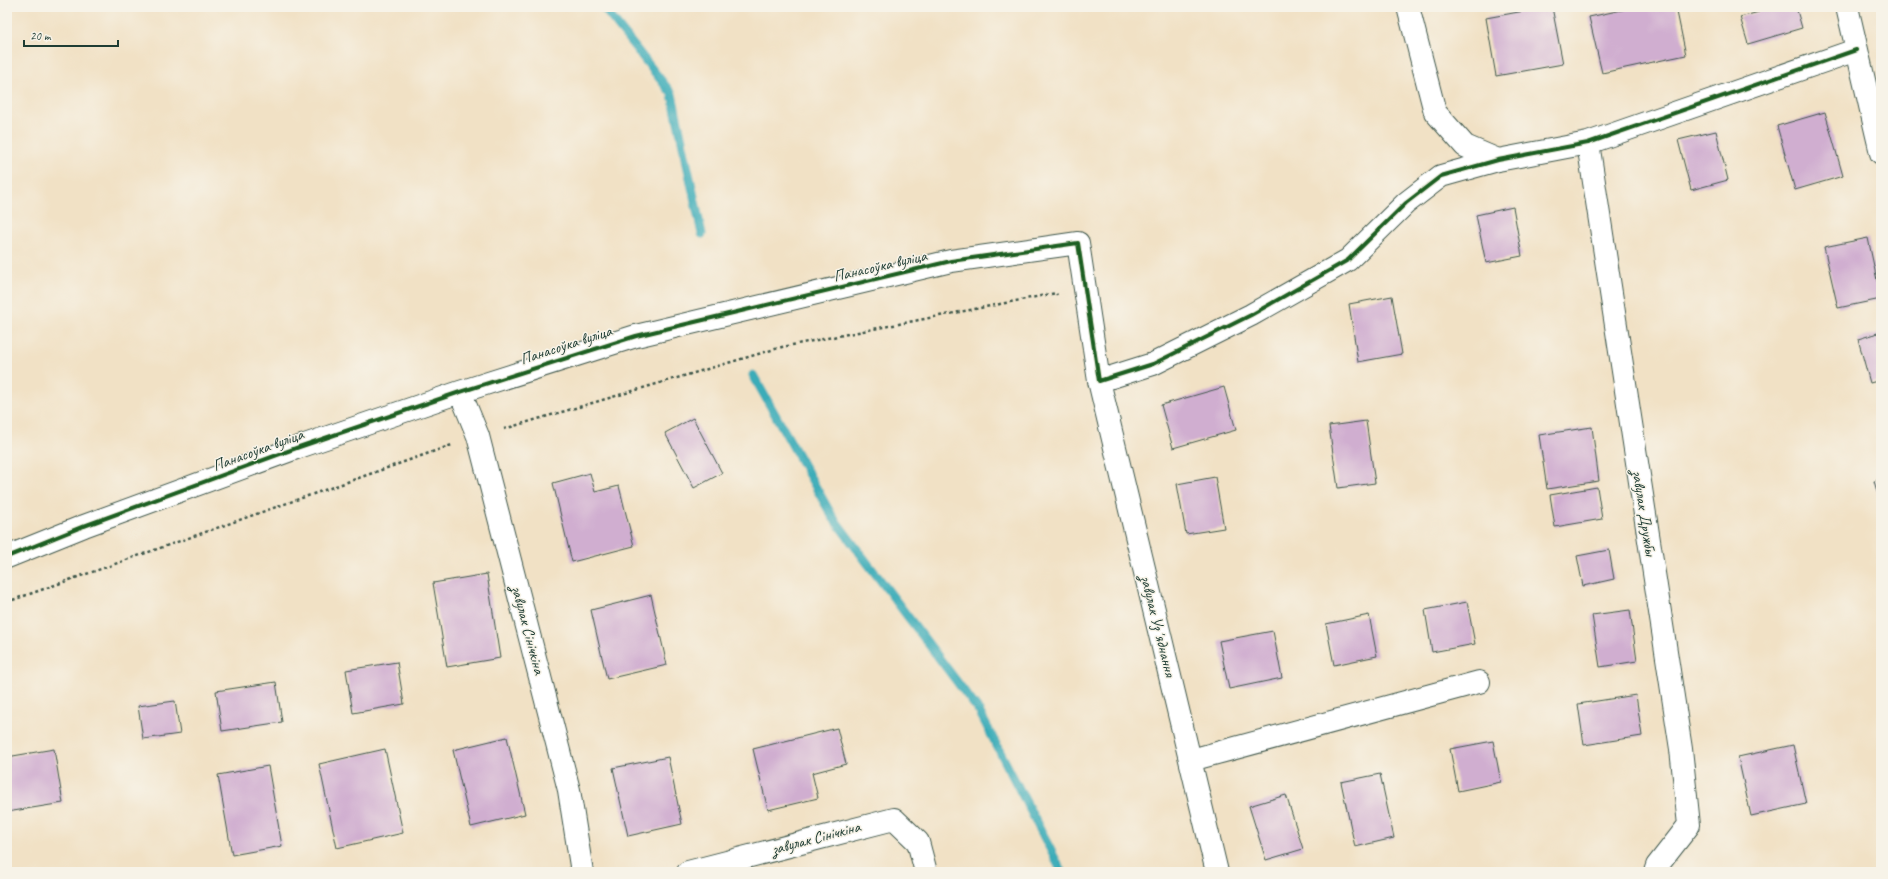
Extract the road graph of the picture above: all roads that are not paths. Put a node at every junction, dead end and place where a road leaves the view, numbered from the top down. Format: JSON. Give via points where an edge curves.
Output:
{"nodes":[{"id":1,"x":1408,"y":7,"type":"edge"},
{"id":2,"x":1847,"y":7,"type":"edge"},
{"id":3,"x":1856,"y":50,"type":"junction"},
{"id":4,"x":1876,"y":112,"type":"edge"},
{"id":5,"x":1588,"y":143,"type":"junction"},
{"id":6,"x":1881,"y":153,"type":"edge"},
{"id":7,"x":1498,"y":160,"type":"junction"},
{"id":8,"x":1090,"y":316,"type":"joint"},
{"id":9,"x":1099,"y":381,"type":"junction"},
{"id":10,"x":460,"y":392,"type":"junction"},
{"id":11,"x":7,"y":557,"type":"edge"},
{"id":12,"x":1479,"y":682,"type":"dead end"},
{"id":13,"x":1191,"y":760,"type":"junction"},
{"id":14,"x":582,"y":872,"type":"edge"},
{"id":15,"x":688,"y":872,"type":"edge"},
{"id":16,"x":926,"y":872,"type":"edge"},
{"id":17,"x":1217,"y":872,"type":"edge"},
{"id":18,"x":1655,"y":872,"type":"edge"}],
"edges":[{"from":1,"to":7,"type":"street","via":[[1435,112],[1465,146]]},
{"from":2,"to":3,"type":"street"},
{"from":3,"to":4,"type":"street"},
{"from":3,"to":5,"type":"street"},
{"from":4,"to":6,"type":"street"},
{"from":5,"to":7,"type":"street"},
{"from":5,"to":18,"type":"street","name":"завулак Дружбы","via":[[1681,749],[1689,825]]},
{"from":7,"to":9,"type":"street","via":[[1441,176],[1406,203],[1348,260],[1251,315],[1153,364]]},
{"from":8,"to":9,"type":"street","name":"завулак Узʼяднання"},
{"from":8,"to":10,"type":"street","name":"Панасоўка вуліца","via":[[1078,243],[951,261],[636,336]]},
{"from":9,"to":13,"type":"street","name":"завулак Узʼяднання"},
{"from":10,"to":11,"type":"street","name":"Панасоўка вуліца","via":[[292,450]]},
{"from":10,"to":14,"type":"street","name":"завулак Сінічкіна","via":[[478,436],[569,790]]},
{"from":12,"to":13,"type":"street"},
{"from":13,"to":17,"type":"street","name":"завулак Узʼяднання"},
{"from":15,"to":16,"type":"street","name":"завулак Сінічкіна","via":[[894,819],[918,842]]}]}
